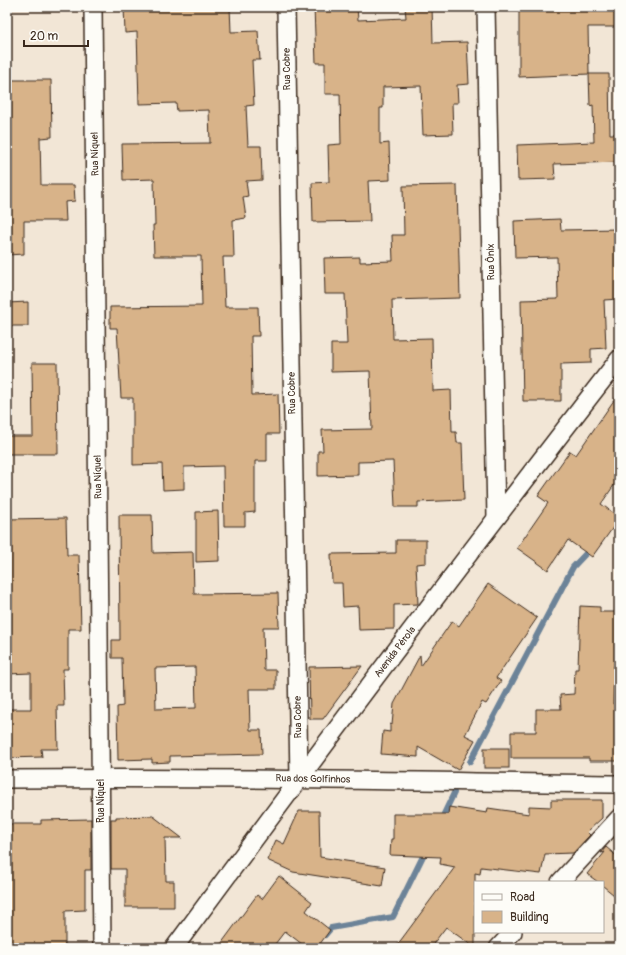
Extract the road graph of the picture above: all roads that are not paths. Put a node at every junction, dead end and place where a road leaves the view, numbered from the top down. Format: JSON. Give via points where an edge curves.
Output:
{"nodes":[{"id":1,"x":93,"y":7,"type":"edge"},
{"id":2,"x":286,"y":7,"type":"edge"},
{"id":3,"x":486,"y":7,"type":"edge"},
{"id":4,"x":619,"y":359,"type":"edge"},
{"id":5,"x":496,"y":518,"type":"junction"},
{"id":6,"x":101,"y":778,"type":"junction"},
{"id":7,"x":7,"y":779,"type":"edge"},
{"id":8,"x":299,"y":779,"type":"junction"},
{"id":9,"x":619,"y":784,"type":"edge"},
{"id":10,"x":619,"y":818,"type":"edge"},
{"id":11,"x":561,"y":881,"type":"edge"},
{"id":12,"x":512,"y":933,"type":"edge"},
{"id":13,"x":102,"y":948,"type":"edge"},
{"id":14,"x":174,"y":948,"type":"edge"},
{"id":15,"x":498,"y":948,"type":"edge"}],
"edges":[{"from":1,"to":6,"type":"street","name":"Rua Níquel"},
{"from":2,"to":8,"type":"street","name":"Rua Cobre"},
{"from":3,"to":5,"type":"street","name":"Rua Ônix"},
{"from":4,"to":5,"type":"street","name":"Avenida Pérola"},
{"from":5,"to":8,"type":"street","name":"Avenida Pérola"},
{"from":6,"to":7,"type":"street","name":"Rua dos Golfinhos"},
{"from":6,"to":8,"type":"street","name":"Rua dos Golfinhos"},
{"from":6,"to":13,"type":"street","name":"Rua Níquel"},
{"from":8,"to":9,"type":"street","name":"Rua dos Golfinhos"},
{"from":8,"to":14,"type":"street","name":"Avenida Pérola"},
{"from":10,"to":11,"type":"street"},
{"from":12,"to":15,"type":"street"}]}
